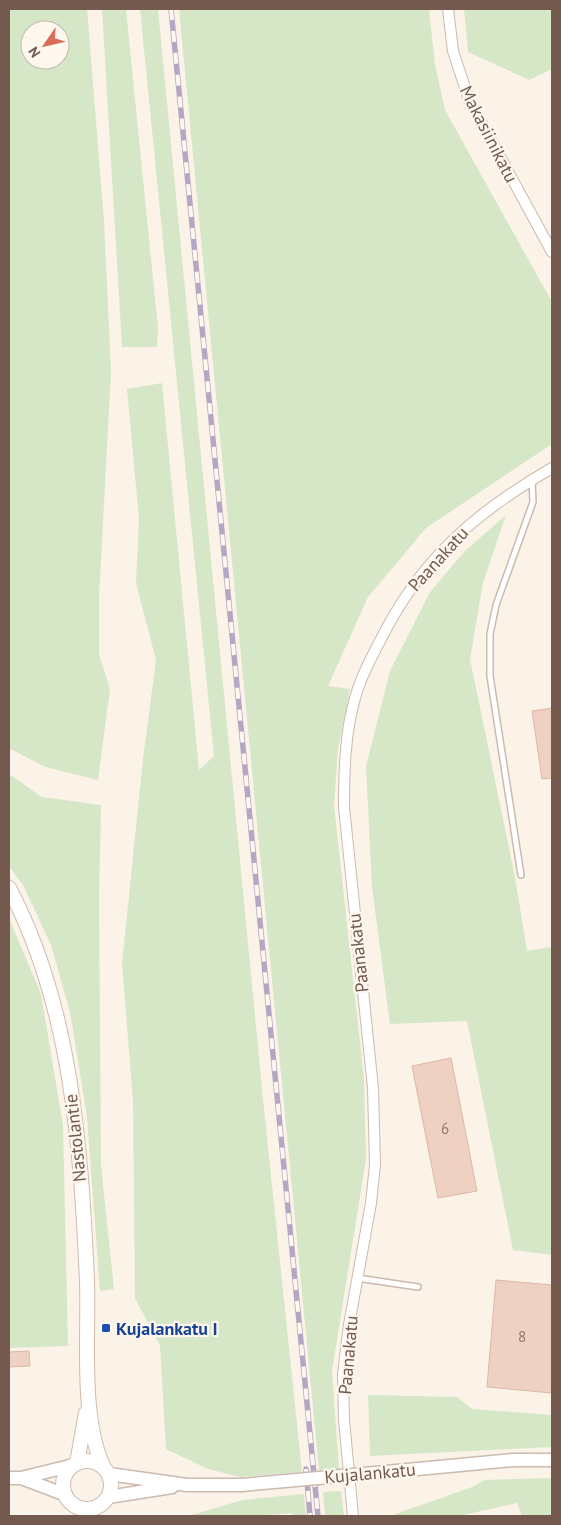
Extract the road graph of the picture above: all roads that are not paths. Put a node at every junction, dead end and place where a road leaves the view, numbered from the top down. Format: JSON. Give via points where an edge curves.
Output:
{"nodes":[{"id":1,"x":448,"y":9,"type":"edge"},
{"id":2,"x":552,"y":252,"type":"edge"},
{"id":3,"x":552,"y":468,"type":"edge"},
{"id":4,"x":531,"y":480,"type":"junction"},
{"id":5,"x":521,"y":876,"type":"dead end"},
{"id":6,"x":9,"y":888,"type":"edge"},
{"id":7,"x":356,"y":1278,"type":"junction"},
{"id":8,"x":418,"y":1288,"type":"dead end"},
{"id":9,"x":89,"y":1398,"type":"junction"},
{"id":10,"x":552,"y":1460,"type":"edge"},
{"id":11,"x":76,"y":1464,"type":"junction"},
{"id":12,"x":107,"y":1471,"type":"junction"},
{"id":13,"x":15,"y":1478,"type":"edge"},
{"id":14,"x":187,"y":1485,"type":"junction"},
{"id":15,"x":66,"y":1495,"type":"junction"},
{"id":16,"x":100,"y":1507,"type":"edge"},
{"id":17,"x":78,"y":1511,"type":"edge"},
{"id":18,"x":352,"y":1516,"type":"edge"}],
"edges":[{"from":1,"to":2,"type":"street","name":"Makasiinikatu","via":[[453,51],[469,100]]},
{"from":3,"to":4,"type":"street","name":"Paanakatu"},
{"from":4,"to":5,"type":"lane","via":[[533,502],[496,605],[490,634],[490,676]]},
{"from":4,"to":7,"type":"street","name":"Paanakatu","via":[[483,512],[427,566],[385,630],[355,698],[344,768],[344,807],[375,1133],[375,1165]]},
{"from":6,"to":9,"type":"main road","name":"Nastolantie","via":[[40,958],[62,1040],[82,1200]]},
{"from":7,"to":8,"type":"lane"},
{"from":7,"to":18,"type":"street","name":"Paanakatu","via":[[343,1374]]},
{"from":9,"to":11,"type":"main road","name":"Nastolantie"},
{"from":9,"to":12,"type":"main road","name":"Nastolantie","via":[[96,1448]]},
{"from":10,"to":14,"type":"street","name":"Kujalankatu","bridge":true,"via":[[513,1460],[241,1485]]},
{"from":11,"to":12,"type":"main road","via":[[89,1461]]},
{"from":11,"to":13,"type":"street"},
{"from":11,"to":15,"type":"main road","via":[[65,1475]]},
{"from":12,"to":14,"type":"street","name":"Kujalankatu"},
{"from":12,"to":16,"type":"main road","via":[[111,1486]]},
{"from":13,"to":15,"type":"street"},
{"from":14,"to":16,"type":"street","name":"Kujalankatu"},
{"from":15,"to":17,"type":"main road"},
{"from":16,"to":17,"type":"main road"}]}
